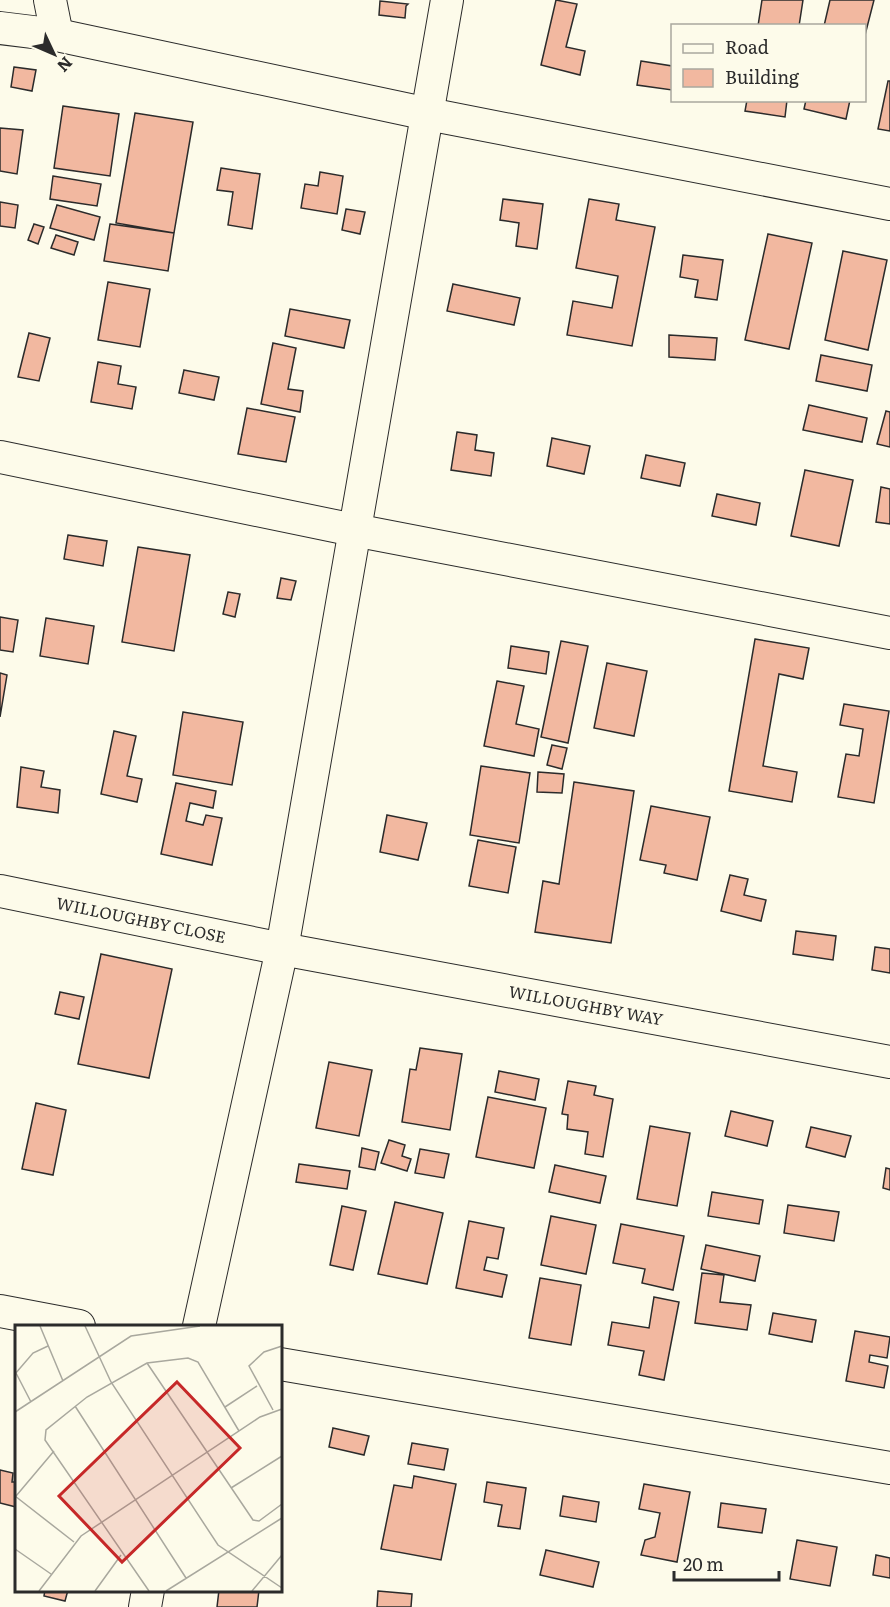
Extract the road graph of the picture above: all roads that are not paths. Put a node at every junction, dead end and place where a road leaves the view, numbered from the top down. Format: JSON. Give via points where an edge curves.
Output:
{"nodes":[{"id":1,"x":50,"y":0,"type":"edge"},
{"id":2,"x":447,"y":0,"type":"edge"},
{"id":3,"x":0,"y":28,"type":"edge"},
{"id":4,"x":57,"y":35,"type":"junction"},
{"id":5,"x":428,"y":114,"type":"junction"},
{"id":6,"x":890,"y":204,"type":"edge"},
{"id":7,"x":0,"y":457,"type":"edge"},
{"id":8,"x":354,"y":530,"type":"junction"},
{"id":9,"x":890,"y":633,"type":"edge"},
{"id":10,"x":0,"y":891,"type":"edge"},
{"id":11,"x":282,"y":949,"type":"junction"},
{"id":12,"x":890,"y":1062,"type":"edge"},
{"id":13,"x":0,"y":1311,"type":"edge"},
{"id":14,"x":74,"y":1325,"type":"edge"},
{"id":15,"x":199,"y":1325,"type":"edge"},
{"id":16,"x":282,"y":1364,"type":"edge"},
{"id":17,"x":890,"y":1468,"type":"edge"},
{"id":18,"x":148,"y":1592,"type":"edge"},
{"id":19,"x":145,"y":1607,"type":"edge"}],
"edges":[{"from":1,"to":4,"type":"street"},
{"from":2,"to":5,"type":"street"},
{"from":3,"to":4,"type":"street"},
{"from":4,"to":5,"type":"street"},
{"from":5,"to":6,"type":"street"},
{"from":5,"to":8,"type":"street"},
{"from":7,"to":8,"type":"street"},
{"from":8,"to":9,"type":"street"},
{"from":8,"to":11,"type":"street"},
{"from":10,"to":11,"type":"street","name":"WILLOUGHBY CLOSE"},
{"from":11,"to":12,"type":"street","name":"WILLOUGHBY WAY"},
{"from":11,"to":15,"type":"street"},
{"from":13,"to":14,"type":"street"},
{"from":16,"to":17,"type":"street"},
{"from":18,"to":19,"type":"street"}]}
